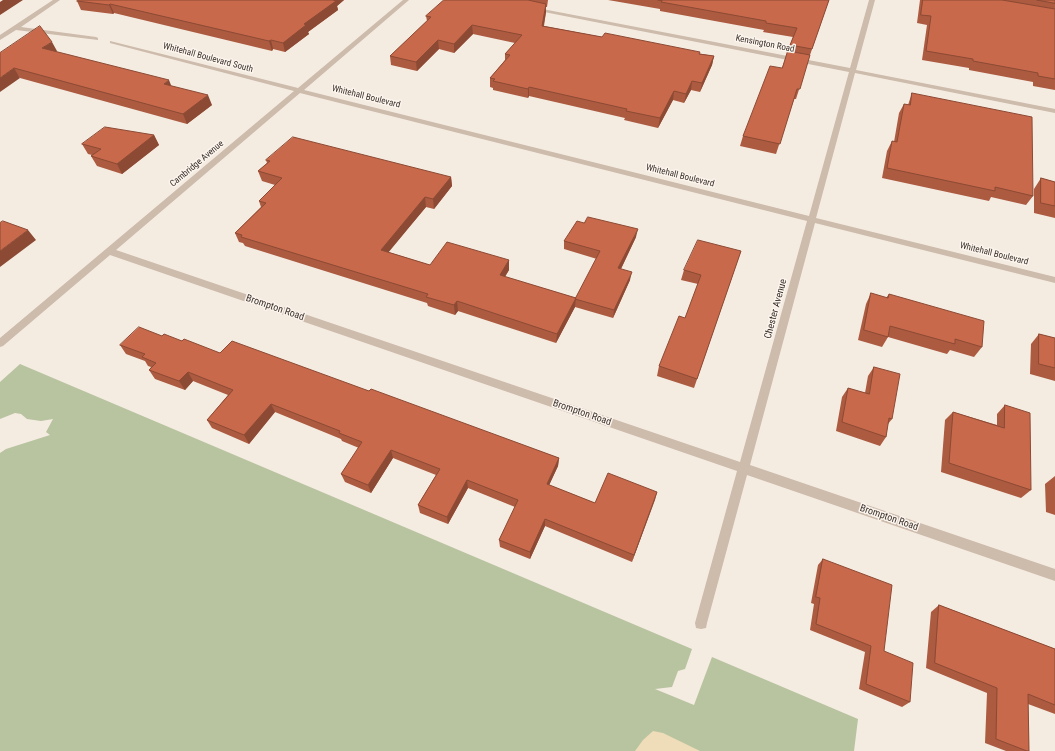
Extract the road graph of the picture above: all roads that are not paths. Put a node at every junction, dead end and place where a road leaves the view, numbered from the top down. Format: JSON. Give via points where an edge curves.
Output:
{"nodes":[{"id":1,"x":57,"y":0,"type":"edge"},
{"id":2,"x":406,"y":0,"type":"edge"},
{"id":3,"x":872,"y":0,"type":"edge"},
{"id":4,"x":526,"y":6,"type":"edge"},
{"id":5,"x":16,"y":28,"type":"junction"},
{"id":6,"x":0,"y":38,"type":"edge"},
{"id":7,"x":96,"y":39,"type":"dead end"},
{"id":8,"x":112,"y":42,"type":"dead end"},
{"id":9,"x":853,"y":71,"type":"junction"},
{"id":10,"x":300,"y":91,"type":"junction"},
{"id":11,"x":1055,"y":110,"type":"edge"},
{"id":12,"x":812,"y":219,"type":"junction"},
{"id":13,"x":109,"y":251,"type":"junction"},
{"id":14,"x":1055,"y":280,"type":"edge"},
{"id":15,"x":0,"y":343,"type":"edge"},
{"id":16,"x":743,"y":468,"type":"junction"},
{"id":17,"x":1055,"y":576,"type":"edge"},
{"id":18,"x":701,"y":623,"type":"dead end"}],
"edges":[{"from":1,"to":5,"type":"street"},
{"from":2,"to":10,"type":"street","name":"Cambridge Avenue"},
{"from":3,"to":9,"type":"street","name":"Chester Avenue"},
{"from":4,"to":9,"type":"street","name":"Kensington Road"},
{"from":5,"to":6,"type":"street"},
{"from":5,"to":7,"type":"street"},
{"from":8,"to":10,"type":"street","name":"Whitehall Boulevard South"},
{"from":9,"to":11,"type":"street","name":"Kensington Road"},
{"from":9,"to":12,"type":"street","name":"Chester Avenue"},
{"from":10,"to":12,"type":"street","name":"Whitehall Boulevard"},
{"from":10,"to":13,"type":"street","name":"Cambridge Avenue"},
{"from":12,"to":14,"type":"street","name":"Whitehall Boulevard"},
{"from":12,"to":16,"type":"street","name":"Chester Avenue"},
{"from":13,"to":15,"type":"street","name":"Cambridge Avenue"},
{"from":13,"to":16,"type":"street","name":"Brompton Road"},
{"from":16,"to":17,"type":"street","name":"Brompton Road"},
{"from":16,"to":18,"type":"street","name":"Chester Avenue"}]}
